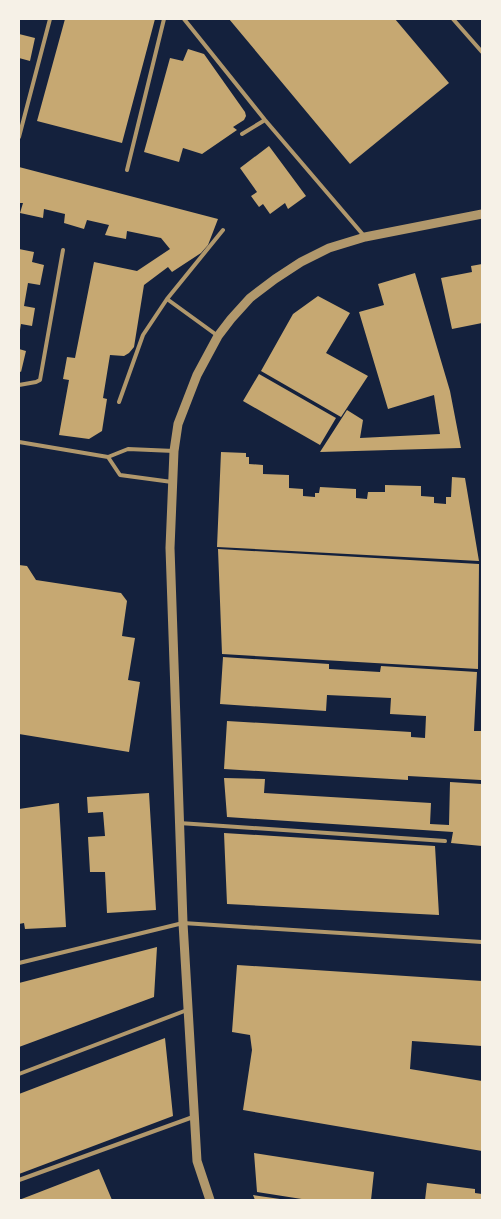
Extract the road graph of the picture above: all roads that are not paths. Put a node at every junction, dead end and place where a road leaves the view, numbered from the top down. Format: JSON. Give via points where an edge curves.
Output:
{"nodes":[{"id":1,"x":43,"y":19,"type":"edge"},
{"id":2,"x":164,"y":19,"type":"edge"},
{"id":3,"x":184,"y":19,"type":"edge"},
{"id":4,"x":453,"y":19,"type":"edge"},
{"id":5,"x":50,"y":20,"type":"edge"},
{"id":6,"x":482,"y":52,"type":"edge"},
{"id":7,"x":265,"y":120,"type":"junction"},
{"id":8,"x":242,"y":134,"type":"dead end"},
{"id":9,"x":19,"y":137,"type":"edge"},
{"id":10,"x":127,"y":170,"type":"dead end"},
{"id":11,"x":482,"y":214,"type":"edge"},
{"id":12,"x":223,"y":230,"type":"dead end"},
{"id":13,"x":365,"y":237,"type":"junction"},
{"id":14,"x":63,"y":250,"type":"dead end"},
{"id":15,"x":166,"y":300,"type":"junction"},
{"id":16,"x":218,"y":336,"type":"junction"},
{"id":17,"x":19,"y":385,"type":"edge"},
{"id":18,"x":119,"y":402,"type":"dead end"},
{"id":19,"x":19,"y":442,"type":"edge"},
{"id":20,"x":174,"y":451,"type":"junction"},
{"id":21,"x":108,"y":457,"type":"junction"},
{"id":22,"x":172,"y":482,"type":"junction"},
{"id":23,"x":179,"y":823,"type":"junction"},
{"id":24,"x":445,"y":841,"type":"dead end"},
{"id":25,"x":183,"y":924,"type":"junction"},
{"id":26,"x":482,"y":942,"type":"edge"},
{"id":27,"x":19,"y":963,"type":"edge"},
{"id":28,"x":188,"y":1010,"type":"junction"},
{"id":29,"x":19,"y":1074,"type":"edge"},
{"id":30,"x":194,"y":1116,"type":"junction"},
{"id":31,"x":19,"y":1180,"type":"edge"},
{"id":32,"x":210,"y":1200,"type":"edge"}],
"edges":[{"from":1,"to":5,"type":"lane"},
{"from":2,"to":10,"type":"lane"},
{"from":3,"to":7,"type":"lane"},
{"from":4,"to":6,"type":"lane"},
{"from":5,"to":9,"type":"lane"},
{"from":7,"to":8,"type":"lane"},
{"from":7,"to":13,"type":"lane"},
{"from":11,"to":13,"type":"street"},
{"from":12,"to":15,"type":"lane"},
{"from":13,"to":16,"type":"street","via":[[322,252],[275,279],[250,298]]},
{"from":14,"to":17,"type":"lane","via":[[40,380]]},
{"from":15,"to":16,"type":"lane"},
{"from":15,"to":18,"type":"lane","via":[[143,335]]},
{"from":16,"to":20,"type":"street","via":[[186,403],[178,424]]},
{"from":19,"to":21,"type":"lane"},
{"from":20,"to":21,"type":"lane","via":[[128,449]]},
{"from":20,"to":22,"type":"street"},
{"from":21,"to":22,"type":"lane","via":[[120,475]]},
{"from":22,"to":23,"type":"street","via":[[170,548]]},
{"from":23,"to":24,"type":"lane"},
{"from":23,"to":25,"type":"street"},
{"from":25,"to":26,"type":"lane"},
{"from":25,"to":27,"type":"lane"},
{"from":25,"to":28,"type":"street"},
{"from":28,"to":29,"type":"lane"},
{"from":28,"to":30,"type":"street"},
{"from":30,"to":31,"type":"lane"},
{"from":30,"to":32,"type":"street","via":[[197,1160]]}]}
